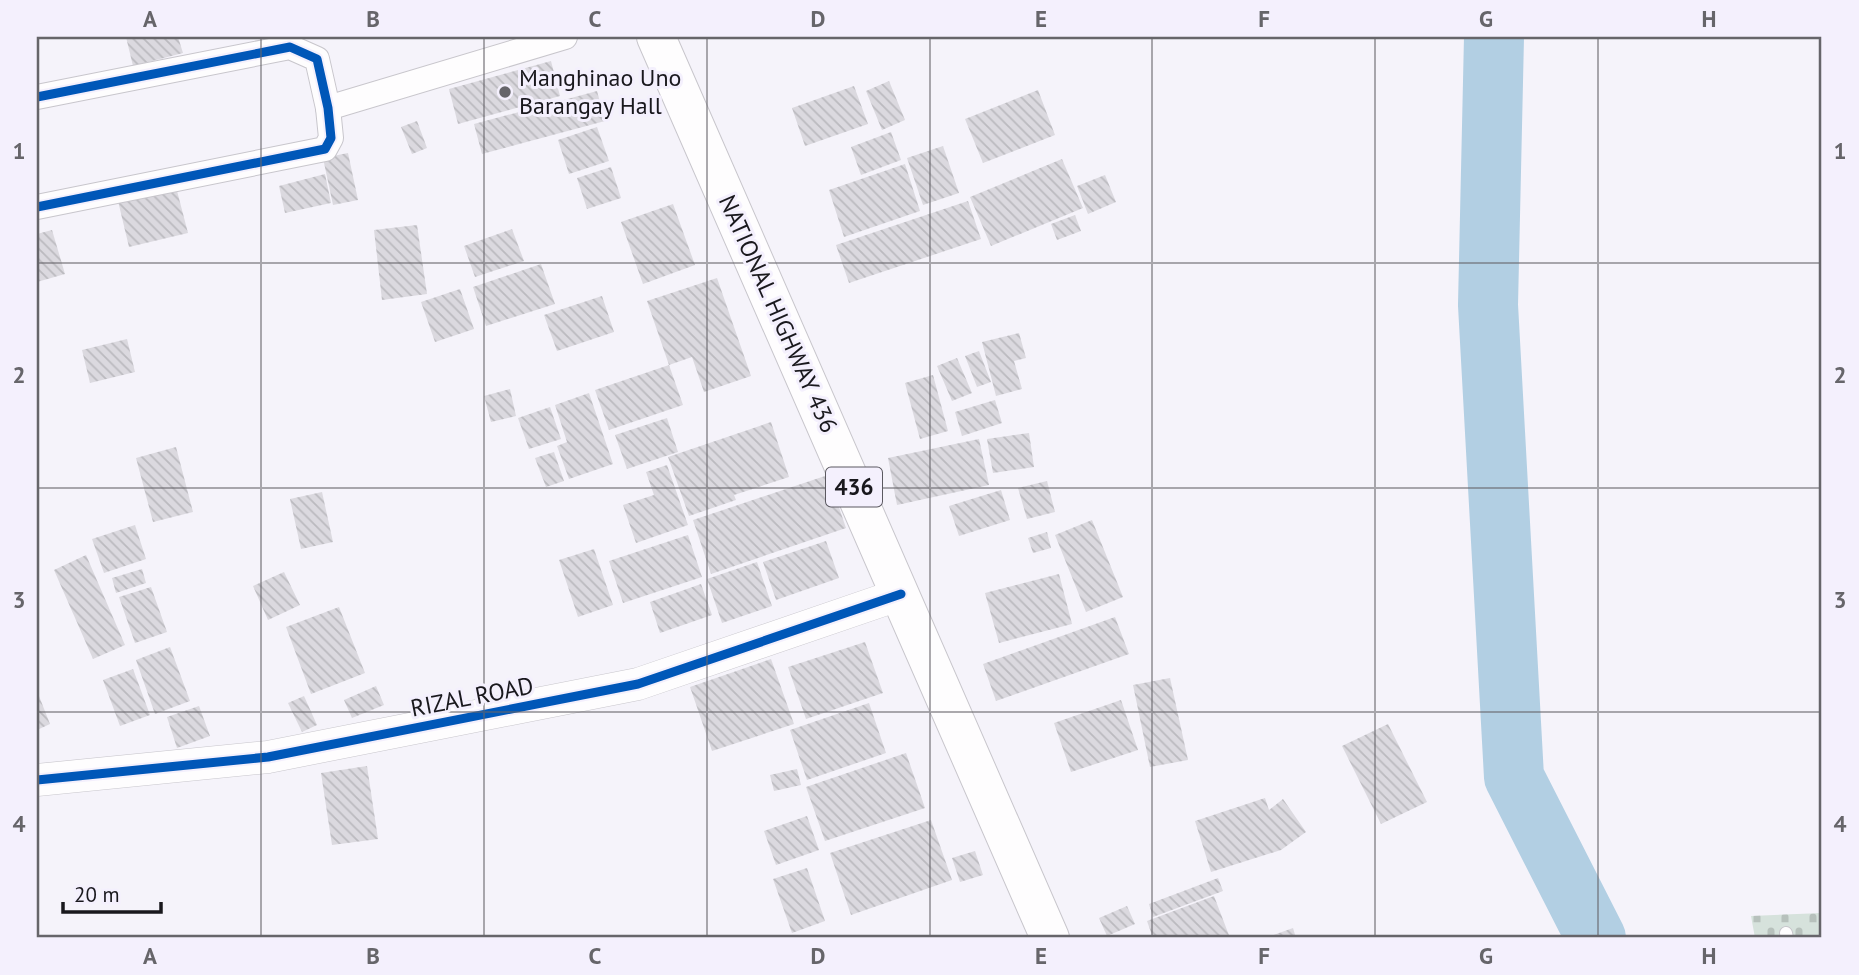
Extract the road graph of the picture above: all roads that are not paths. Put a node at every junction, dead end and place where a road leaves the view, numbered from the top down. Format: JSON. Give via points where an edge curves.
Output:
{"nodes":[{"id":1,"x":565,"y":37,"type":"edge"},
{"id":2,"x":656,"y":37,"type":"edge"},
{"id":3,"x":37,"y":97,"type":"edge"},
{"id":4,"x":328,"y":108,"type":"junction"},
{"id":5,"x":37,"y":208,"type":"edge"},
{"id":6,"x":901,"y":594,"type":"junction"},
{"id":7,"x":37,"y":780,"type":"edge"},
{"id":8,"x":1050,"y":938,"type":"edge"}],
"edges":[{"from":1,"to":4,"type":"street"},
{"from":2,"to":6,"type":"main road","name":"NATIONAL HIGHWAY 436","number":"436"},
{"from":3,"to":4,"type":"street","via":[[290,47],[317,59]]},
{"from":4,"to":5,"type":"street","via":[[331,138],[325,149]]},
{"from":6,"to":7,"type":"street","name":"RIZAL ROAD","via":[[638,684],[268,757]]},
{"from":6,"to":8,"type":"main road","name":"NATIONAL HIGHWAY 436","number":"436"}]}
